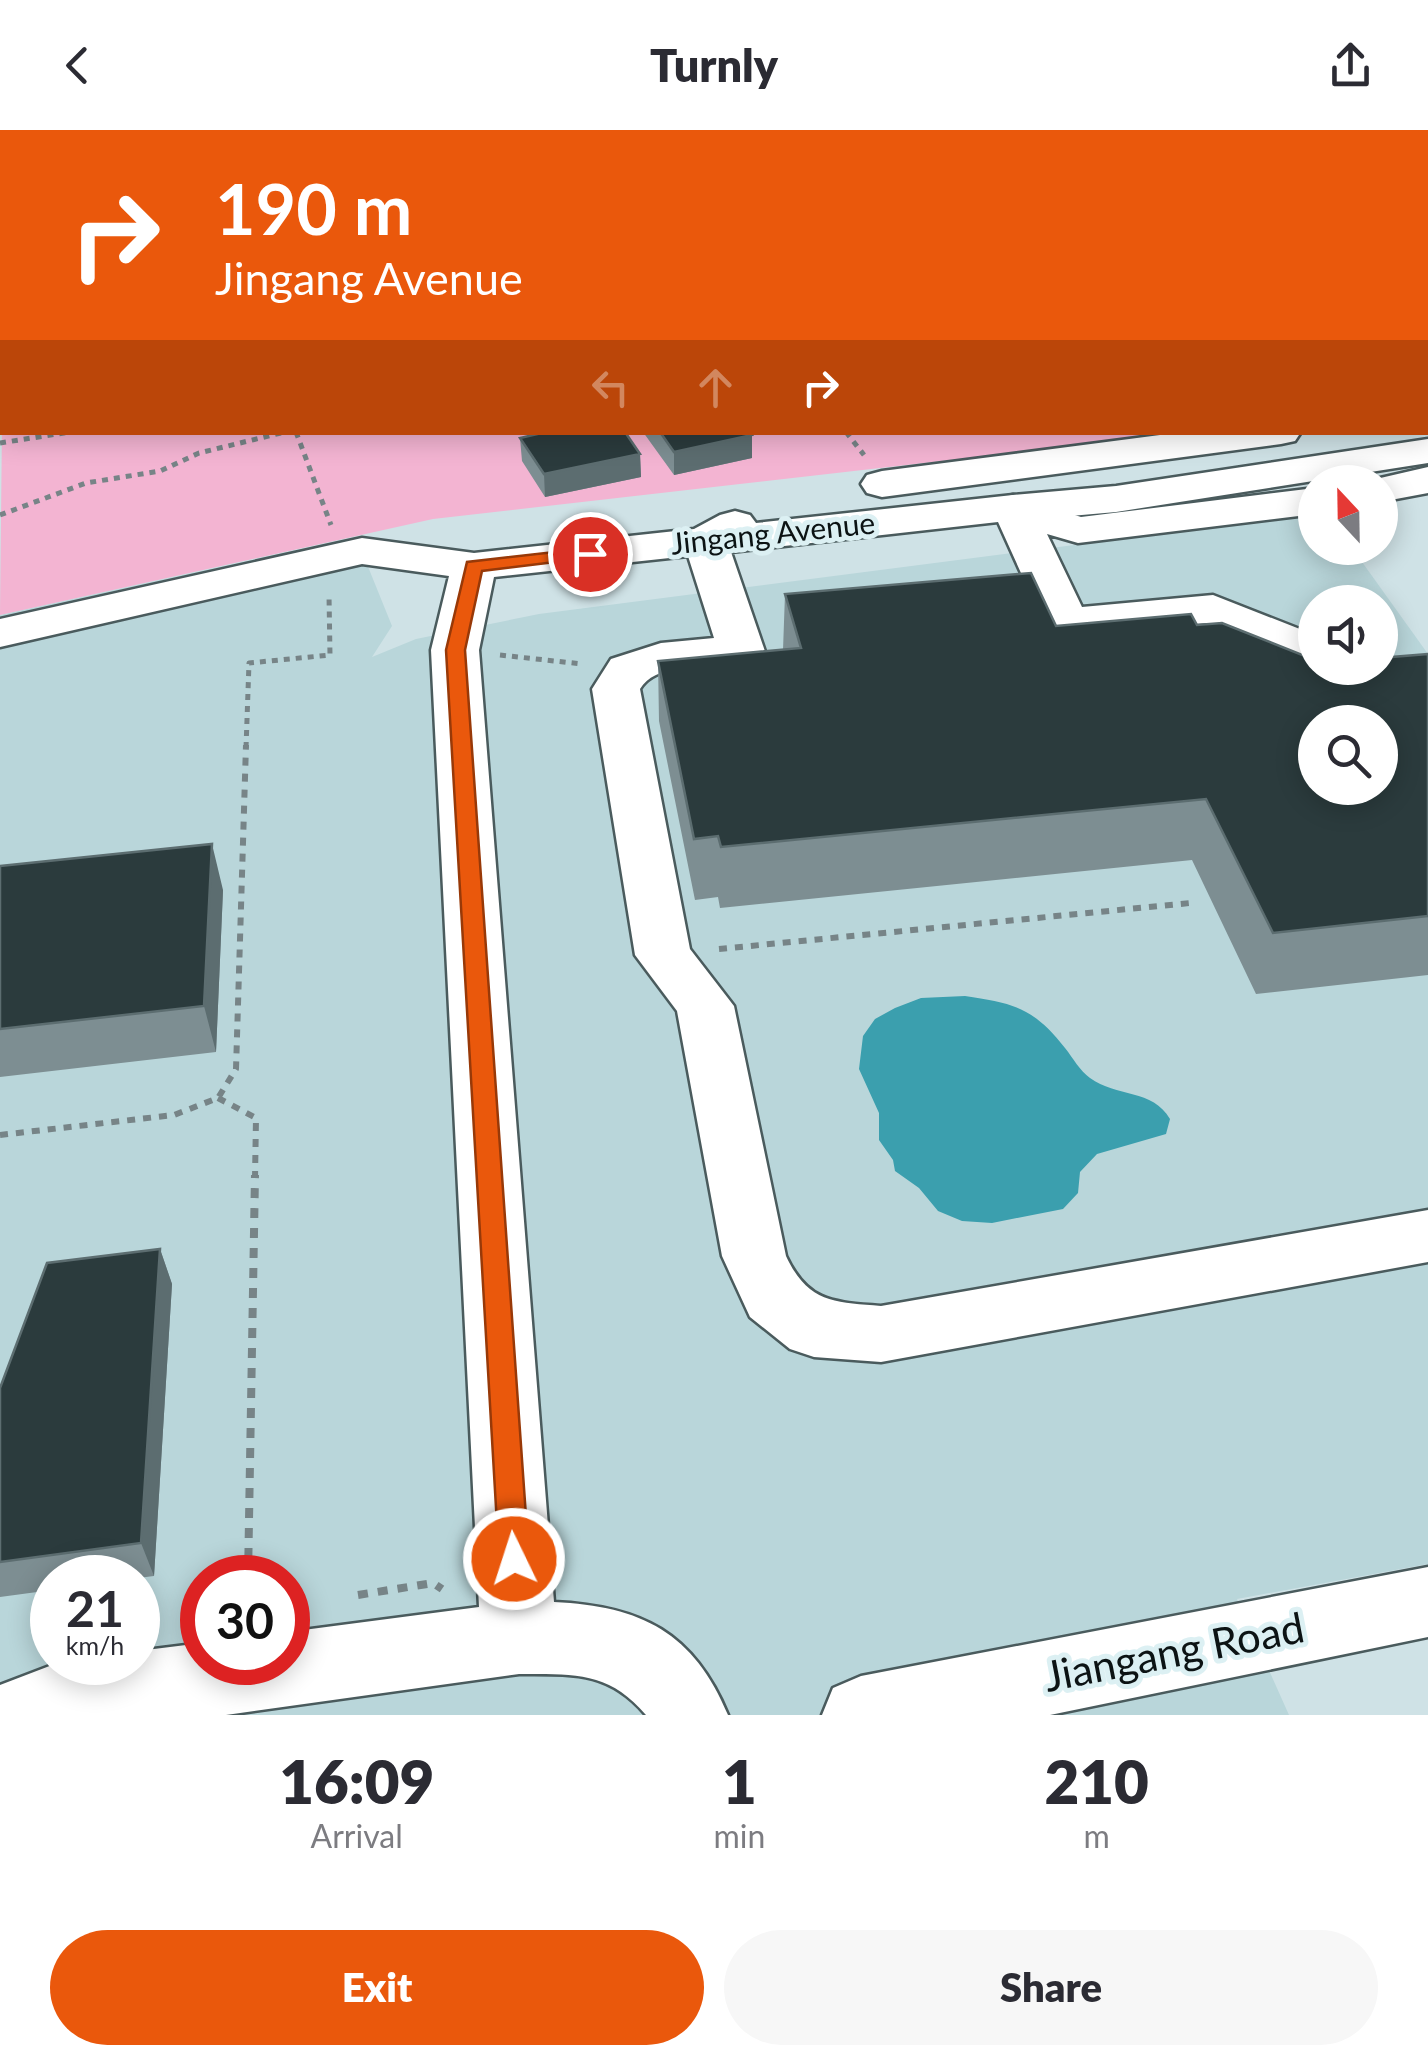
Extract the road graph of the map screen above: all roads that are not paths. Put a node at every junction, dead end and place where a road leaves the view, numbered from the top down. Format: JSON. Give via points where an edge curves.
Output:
{"nodes":[{"id":1,"x":1264,"y":435,"type":"edge"},
{"id":2,"x":1400,"y":435,"type":"edge"},
{"id":3,"x":1428,"y":451,"type":"edge"},
{"id":4,"x":1428,"y":480,"type":"edge"},
{"id":5,"x":1398,"y":486,"type":"edge"},
{"id":6,"x":1109,"y":492,"type":"junction"},
{"id":7,"x":1298,"y":504,"type":"edge"},
{"id":8,"x":1013,"y":508,"type":"junction"},
{"id":9,"x":706,"y":541,"type":"junction"},
{"id":10,"x":474,"y":566,"type":"junction"},
{"id":11,"x":1066,"y":622,"type":"junction"},
{"id":12,"x":0,"y":633,"type":"edge"},
{"id":13,"x":1298,"y":645,"type":"edge"},
{"id":14,"x":741,"y":650,"type":"junction"},
{"id":15,"x":1041,"y":673,"type":"edge"},
{"id":16,"x":795,"y":695,"type":"edge"},
{"id":17,"x":1428,"y":1236,"type":"edge"},
{"id":18,"x":1428,"y":1602,"type":"edge"},
{"id":19,"x":519,"y":1638,"type":"junction"},
{"id":20,"x":20,"y":1715,"type":"edge"},
{"id":21,"x":689,"y":1715,"type":"edge"},
{"id":22,"x":861,"y":1715,"type":"edge"}],
"edges":[{"from":1,"to":9,"type":"street","via":[[784,496]]},
{"from":2,"to":6,"type":"street"},
{"from":3,"to":6,"type":"street"},
{"from":4,"to":5,"type":"street"},
{"from":6,"to":8,"type":"street","name":"Jingang Avenue"},
{"from":7,"to":8,"type":"street","via":[[1078,530]]},
{"from":8,"to":9,"type":"street","name":"Jingang Avenue"},
{"from":8,"to":11,"type":"street"},
{"from":9,"to":10,"type":"street","name":"Jingang Avenue"},
{"from":9,"to":14,"type":"street"},
{"from":10,"to":12,"type":"street","name":"Jingang Avenue","via":[[362,551]]},
{"from":10,"to":19,"type":"street","via":[[456,650]]},
{"from":11,"to":13,"type":"street","via":[[1213,609]]},
{"from":11,"to":15,"type":"street","via":[[1076,644],[1069,663]]},
{"from":14,"to":16,"type":"street","via":[[761,686]]},
{"from":14,"to":17,"type":"street","via":[[661,657],[628,669],[616,688],[663,954],[705,1006],[754,1256],[773,1298],[814,1329],[881,1334]]},
{"from":18,"to":22,"type":"street","name":"Jiangang Road"},
{"from":19,"to":20,"type":"street","via":[[65,1698]]},
{"from":19,"to":21,"type":"street","via":[[586,1637],[636,1654],[680,1692]]}]}
